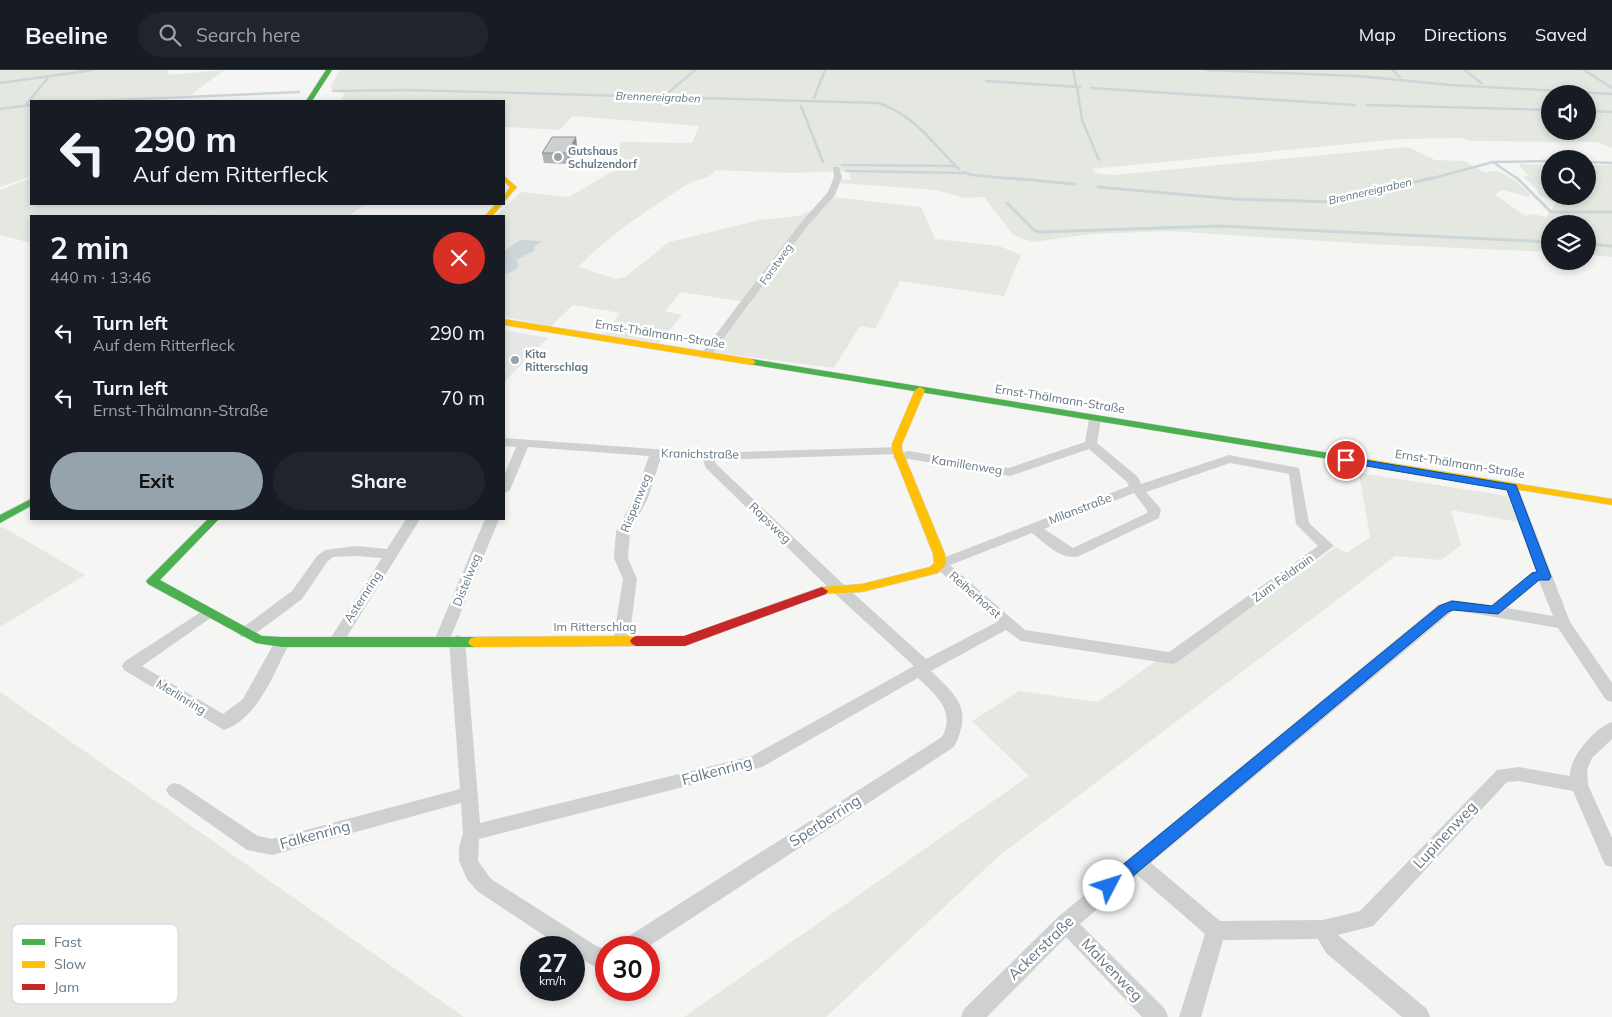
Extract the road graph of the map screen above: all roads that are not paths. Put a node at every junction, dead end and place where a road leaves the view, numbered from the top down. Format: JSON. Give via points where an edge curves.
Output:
{"nodes":[{"id":1,"x":329,"y":70,"type":"edge"},
{"id":2,"x":310,"y":100,"type":"edge"},
{"id":3,"x":836,"y":169,"type":"dead end"},
{"id":4,"x":505,"y":179,"type":"edge"},
{"id":5,"x":505,"y":199,"type":"edge"},
{"id":6,"x":499,"y":205,"type":"edge"},
{"id":7,"x":489,"y":215,"type":"edge"},
{"id":8,"x":505,"y":322,"type":"edge"},
{"id":9,"x":705,"y":356,"type":"junction"},
{"id":10,"x":920,"y":390,"type":"junction"},
{"id":11,"x":1095,"y":419,"type":"junction"},
{"id":12,"x":505,"y":442,"type":"edge"},
{"id":13,"x":1091,"y":444,"type":"junction"},
{"id":14,"x":523,"y":445,"type":"junction"},
{"id":15,"x":656,"y":454,"type":"junction"},
{"id":16,"x":898,"y":454,"type":"junction"},
{"id":17,"x":708,"y":457,"type":"junction"},
{"id":18,"x":1512,"y":487,"type":"junction"},
{"id":19,"x":505,"y":488,"type":"edge"},
{"id":20,"x":1136,"y":488,"type":"junction"},
{"id":21,"x":1612,"y":502,"type":"edge"},
{"id":22,"x":30,"y":503,"type":"edge"},
{"id":23,"x":0,"y":520,"type":"edge"},
{"id":24,"x":213,"y":520,"type":"edge"},
{"id":25,"x":412,"y":520,"type":"edge"},
{"id":26,"x":492,"y":520,"type":"edge"},
{"id":27,"x":1033,"y":527,"type":"junction"},
{"id":28,"x":391,"y":554,"type":"junction"},
{"id":29,"x":940,"y":564,"type":"junction"},
{"id":30,"x":1545,"y":577,"type":"junction"},
{"id":31,"x":836,"y":587,"type":"junction"},
{"id":32,"x":1494,"y":611,"type":"junction"},
{"id":33,"x":206,"y":613,"type":"junction"},
{"id":34,"x":1007,"y":623,"type":"junction"},
{"id":35,"x":1562,"y":623,"type":"junction"},
{"id":36,"x":246,"y":633,"type":"junction"},
{"id":37,"x":449,"y":641,"type":"junction"},
{"id":38,"x":620,"y":641,"type":"junction"},
{"id":39,"x":282,"y":642,"type":"junction"},
{"id":40,"x":336,"y":642,"type":"junction"},
{"id":41,"x":922,"y":668,"type":"junction"},
{"id":42,"x":1612,"y":696,"type":"edge"},
{"id":43,"x":1612,"y":729,"type":"edge"},
{"id":44,"x":1579,"y":785,"type":"junction"},
{"id":45,"x":174,"y":790,"type":"dead end"},
{"id":46,"x":468,"y":794,"type":"junction"},
{"id":47,"x":472,"y":833,"type":"junction"},
{"id":48,"x":1612,"y":859,"type":"edge"},
{"id":49,"x":1138,"y":862,"type":"junction"},
{"id":50,"x":1066,"y":922,"type":"junction"},
{"id":51,"x":1323,"y":929,"type":"junction"},
{"id":52,"x":1216,"y":931,"type":"junction"},
{"id":53,"x":647,"y":936,"type":"edge"},
{"id":54,"x":595,"y":957,"type":"edge"},
{"id":55,"x":972,"y":1017,"type":"edge"},
{"id":56,"x":1157,"y":1017,"type":"edge"},
{"id":57,"x":1190,"y":1017,"type":"edge"},
{"id":58,"x":1419,"y":1017,"type":"edge"}],
"edges":[{"from":1,"to":2,"type":"street"},
{"from":3,"to":9,"type":"street","name":"Forstweg","via":[[838,177],[832,193],[802,227]]},
{"from":4,"to":5,"type":"street","via":[[514,187]]},
{"from":6,"to":7,"type":"street"},
{"from":8,"to":9,"type":"street","name":"Ernst-Thälmann-Straße"},
{"from":9,"to":10,"type":"street","name":"Ernst-Thälmann-Straße"},
{"from":10,"to":11,"type":"street","name":"Ernst-Thälmann-Straße"},
{"from":10,"to":16,"type":"street","via":[[897,444]]},
{"from":11,"to":13,"type":"street"},
{"from":11,"to":18,"type":"street","name":"Ernst-Thälmann-Straße"},
{"from":12,"to":14,"type":"street","name":"Kranichstraße"},
{"from":13,"to":16,"type":"street","name":"Kamillenweg","via":[[1010,472]]},
{"from":13,"to":20,"type":"street","via":[[1133,480]]},
{"from":14,"to":15,"type":"street","name":"Kranichstraße"},
{"from":14,"to":19,"type":"street"},
{"from":15,"to":17,"type":"street","name":"Kranichstraße"},
{"from":15,"to":38,"type":"street","name":"Rispenweg","via":[[641,498],[623,532],[621,558],[630,579]]},
{"from":16,"to":17,"type":"street","name":"Kranichstraße"},
{"from":16,"to":29,"type":"street","via":[[939,554]]},
{"from":17,"to":31,"type":"street","name":"Rapsweg","via":[[710,465]]},
{"from":18,"to":21,"type":"street","name":"Ernst-Thälmann-Straße"},
{"from":18,"to":30,"type":"street"},
{"from":20,"to":27,"type":"street","name":"Milanstraße"},
{"from":20,"to":27,"type":"street","via":[[1154,509],[1154,514],[1074,553],[1063,550]]},
{"from":20,"to":34,"type":"street","name":"Zum Feldrain","via":[[1147,488],[1229,459],[1295,470],[1303,524],[1327,546],[1172,658],[1021,635]]},
{"from":22,"to":23,"type":"street"},
{"from":24,"to":33,"type":"street","name":"Im Ritterschlag","via":[[152,581]]},
{"from":25,"to":28,"type":"street","name":"Asternring"},
{"from":26,"to":37,"type":"street","name":"Distelweg"},
{"from":27,"to":29,"type":"street","name":"Milanstraße"},
{"from":28,"to":36,"type":"street","name":"Asternring","via":[[330,553],[322,559],[298,595]]},
{"from":28,"to":40,"type":"street","name":"Asternring"},
{"from":29,"to":31,"type":"street","name":"Im Ritterschlag","via":[[934,570],[862,588]]},
{"from":29,"to":34,"type":"street","name":"Reiherhorst"},
{"from":30,"to":32,"type":"street","via":[[1536,576]]},
{"from":30,"to":35,"type":"street"},
{"from":31,"to":38,"type":"street","name":"Im Ritterschlag","via":[[685,641]]},
{"from":31,"to":41,"type":"street"},
{"from":32,"to":35,"type":"street","name":"Ackerstraße"},
{"from":32,"to":49,"type":"street","name":"Ackerstraße","via":[[1452,605],[1443,609]]},
{"from":33,"to":36,"type":"street","name":"Im Ritterschlag"},
{"from":33,"to":39,"type":"street","name":"Merlinring","via":[[130,666],[224,723],[249,703]]},
{"from":34,"to":41,"type":"street","name":"Reiherhorst"},
{"from":35,"to":42,"type":"street"},
{"from":36,"to":39,"type":"street","name":"Im Ritterschlag","via":[[260,640]]},
{"from":37,"to":38,"type":"street","name":"Im Ritterschlag"},
{"from":37,"to":40,"type":"street","name":"Im Ritterschlag"},
{"from":37,"to":46,"type":"street"},
{"from":39,"to":40,"type":"street","name":"Im Ritterschlag"},
{"from":41,"to":47,"type":"street","name":"Falkenring","via":[[756,762]]},
{"from":41,"to":53,"type":"street","name":"Sperberring","via":[[952,702],[956,731],[948,742]]},
{"from":43,"to":44,"type":"street","via":[[1586,753],[1578,770]]},
{"from":44,"to":48,"type":"street"},
{"from":44,"to":51,"type":"street","name":"Lupinenweg","via":[[1519,774],[1503,775],[1366,919]]},
{"from":45,"to":46,"type":"street","name":"Falkenring","via":[[254,844],[272,847]]},
{"from":46,"to":47,"type":"street"},
{"from":47,"to":54,"type":"street","via":[[467,846],[472,874]]},
{"from":49,"to":50,"type":"street","name":"Ackerstraße"},
{"from":49,"to":52,"type":"street"},
{"from":50,"to":55,"type":"street","name":"Ackerstraße"},
{"from":50,"to":56,"type":"street","name":"Malvenweg"},
{"from":51,"to":52,"type":"street"},
{"from":51,"to":58,"type":"street","via":[[1334,946]]},
{"from":52,"to":57,"type":"street"}]}
